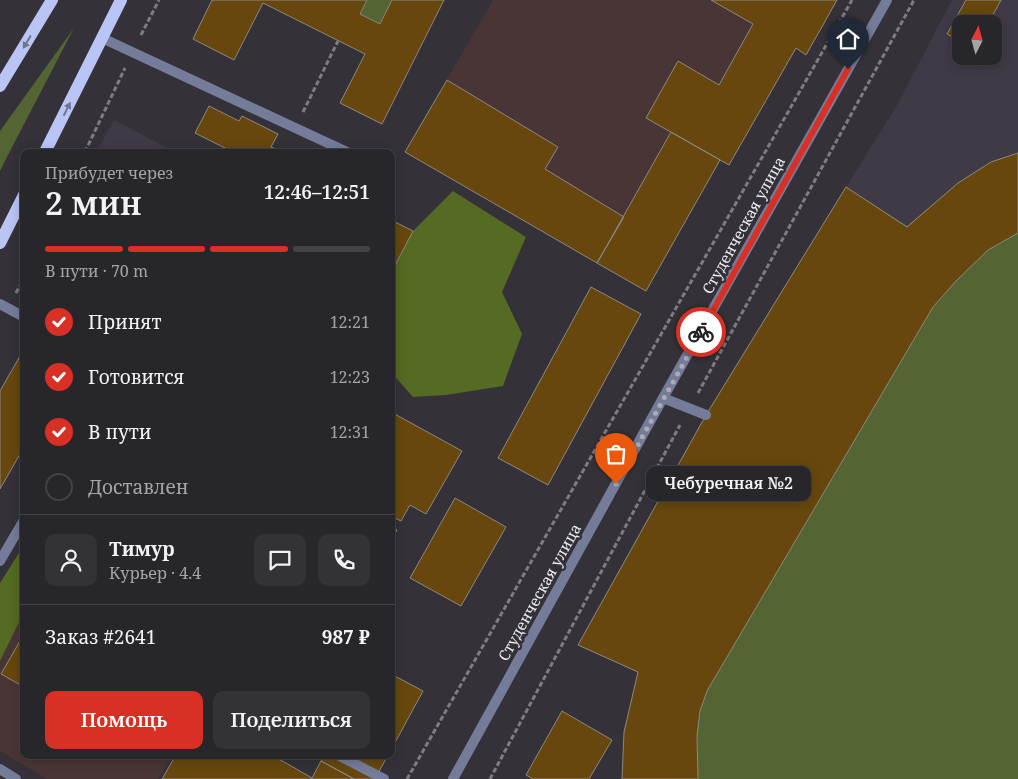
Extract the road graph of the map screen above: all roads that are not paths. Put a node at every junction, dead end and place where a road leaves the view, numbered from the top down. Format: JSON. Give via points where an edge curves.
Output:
{"nodes":[{"id":1,"x":52,"y":0,"type":"edge"},
{"id":2,"x":121,"y":0,"type":"edge"},
{"id":3,"x":887,"y":0,"type":"edge"},
{"id":4,"x":102,"y":38,"type":"junction"},
{"id":5,"x":0,"y":86,"type":"edge"},
{"id":6,"x":46,"y":149,"type":"edge"},
{"id":7,"x":340,"y":149,"type":"edge"},
{"id":8,"x":20,"y":203,"type":"edge"},
{"id":9,"x":0,"y":243,"type":"edge"},
{"id":10,"x":0,"y":304,"type":"edge"},
{"id":11,"x":20,"y":315,"type":"edge"},
{"id":12,"x":664,"y":398,"type":"junction"},
{"id":13,"x":706,"y":415,"type":"dead end"},
{"id":14,"x":20,"y":527,"type":"edge"},
{"id":15,"x":0,"y":561,"type":"edge"},
{"id":16,"x":346,"y":759,"type":"edge"},
{"id":17,"x":0,"y":769,"type":"edge"},
{"id":18,"x":16,"y":779,"type":"edge"},
{"id":19,"x":384,"y":779,"type":"edge"},
{"id":20,"x":453,"y":779,"type":"edge"}],
"edges":[{"from":1,"to":5,"type":"main road","one_way":true},
{"from":2,"to":4,"type":"main road"},
{"from":3,"to":12,"type":"street","name":"Студенческая улица"},
{"from":6,"to":4,"type":"main road","one_way":true},
{"from":4,"to":7,"type":"street"},
{"from":8,"to":9,"type":"main road"},
{"from":10,"to":11,"type":"street"},
{"from":12,"to":13,"type":"street"},
{"from":12,"to":20,"type":"street","name":"Студенческая улица"},
{"from":14,"to":15,"type":"street"},
{"from":16,"to":19,"type":"street"},
{"from":17,"to":18,"type":"street"}]}
